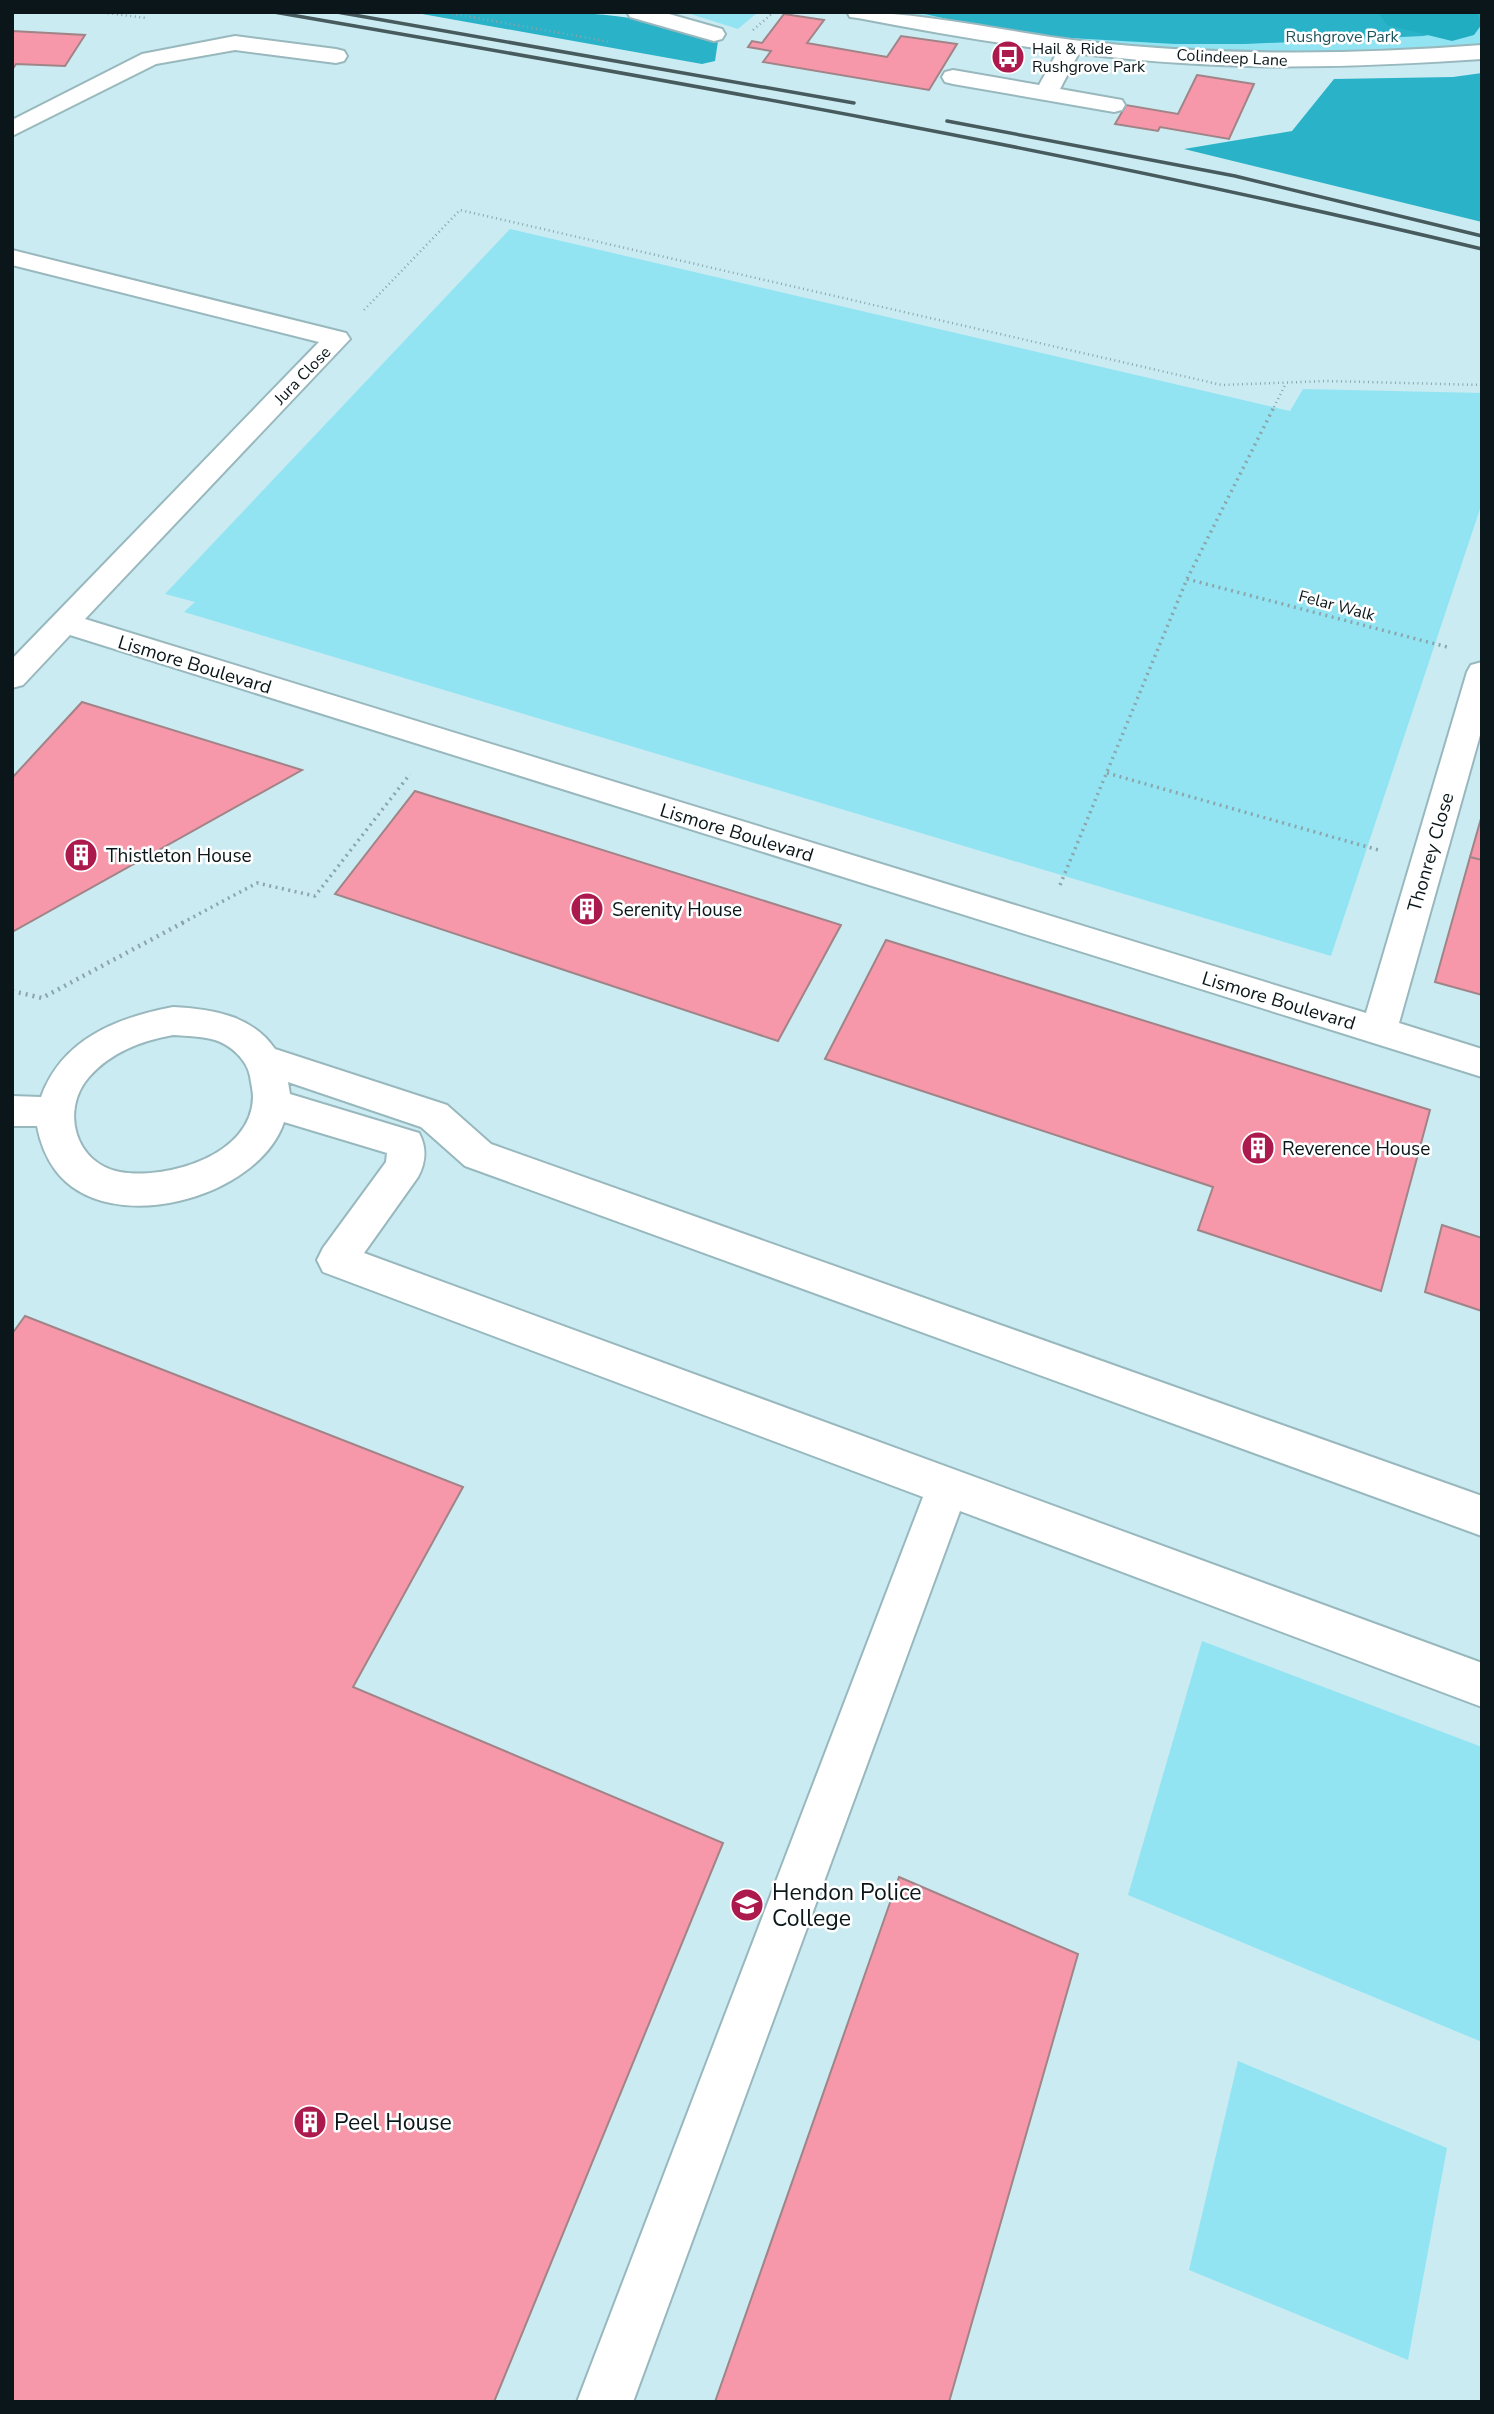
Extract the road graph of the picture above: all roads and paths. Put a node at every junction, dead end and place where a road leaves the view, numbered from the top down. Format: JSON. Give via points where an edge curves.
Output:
{"nodes":[{"id":1,"x":638,"y":12,"type":"edge"},
{"id":2,"x":858,"y":12,"type":"edge"},
{"id":3,"x":714,"y":34,"type":"dead end"},
{"id":4,"x":1071,"y":47,"type":"junction"},
{"id":5,"x":1482,"y":52,"type":"edge"},
{"id":6,"x":336,"y":56,"type":"dead end"},
{"id":7,"x":953,"y":77,"type":"dead end"},
{"id":8,"x":1046,"y":93,"type":"junction"},
{"id":9,"x":1114,"y":105,"type":"dead end"},
{"id":10,"x":12,"y":129,"type":"edge"},
{"id":11,"x":12,"y":257,"type":"edge"},
{"id":12,"x":337,"y":339,"type":"junction"},
{"id":13,"x":1287,"y":382,"type":"junction"},
{"id":14,"x":1482,"y":385,"type":"edge"},
{"id":15,"x":1186,"y":579,"type":"junction"},
{"id":16,"x":64,"y":623,"type":"junction"},
{"id":17,"x":1455,"y":649,"type":"dead end"},
{"id":18,"x":1482,"y":672,"type":"edge"},
{"id":19,"x":12,"y":678,"type":"edge"},
{"id":20,"x":437,"y":739,"type":"junction"},
{"id":21,"x":1107,"y":773,"type":"junction"},
{"id":22,"x":1427,"y":864,"type":"junction"},
{"id":23,"x":1044,"y":926,"type":"junction"},
{"id":24,"x":12,"y":990,"type":"edge"},
{"id":25,"x":1379,"y":1031,"type":"junction"},
{"id":26,"x":263,"y":1059,"type":"junction"},
{"id":27,"x":1482,"y":1063,"type":"edge"},
{"id":28,"x":272,"y":1103,"type":"junction"},
{"id":29,"x":12,"y":1111,"type":"edge"},
{"id":30,"x":54,"y":1112,"type":"junction"},
{"id":31,"x":948,"y":1486,"type":"junction"},
{"id":32,"x":1482,"y":1516,"type":"edge"},
{"id":33,"x":1482,"y":1685,"type":"edge"},
{"id":34,"x":605,"y":2402,"type":"edge"}],
"edges":[{"from":1,"to":3,"type":"street"},
{"from":2,"to":4,"type":"street","name":"Colindeep Lane","via":[[974,35]]},
{"from":4,"to":5,"type":"street","name":"Colindeep Lane","via":[[1274,60],[1401,60]]},
{"from":4,"to":8,"type":"street"},
{"from":6,"to":10,"type":"street","via":[[235,43],[150,58]]},
{"from":7,"to":8,"type":"street"},
{"from":8,"to":9,"type":"street"},
{"from":11,"to":12,"type":"street","name":"Jura Close"},
{"from":12,"to":13,"type":"path","via":[[460,210],[1222,385]]},
{"from":12,"to":16,"type":"street","name":"Jura Close"},
{"from":13,"to":14,"type":"path"},
{"from":13,"to":15,"type":"path"},
{"from":15,"to":17,"type":"path","name":"Felar Walk"},
{"from":15,"to":21,"type":"path"},
{"from":16,"to":19,"type":"street"},
{"from":16,"to":20,"type":"street","name":"Lismore Boulevard"},
{"from":18,"to":22,"type":"street","name":"Thonrey Close"},
{"from":20,"to":23,"type":"street","name":"Lismore Boulevard"},
{"from":20,"to":24,"type":"path","via":[[315,896],[257,883],[42,998]]},
{"from":21,"to":22,"type":"path"},
{"from":21,"to":23,"type":"path"},
{"from":22,"to":25,"type":"street","name":"Thonrey Close"},
{"from":23,"to":25,"type":"street","name":"Lismore Boulevard"},
{"from":25,"to":27,"type":"street","name":"Lismore Boulevard"},
{"from":26,"to":28,"type":"street","via":[[271,1080]]},
{"from":26,"to":30,"type":"street","via":[[227,1029],[173,1021],[144,1026],[92,1052],[73,1072]]},
{"from":26,"to":32,"type":"street","via":[[434,1116],[478,1155]]},
{"from":28,"to":30,"type":"street","via":[[264,1126],[226,1167],[194,1183],[158,1192],[122,1190],[91,1180],[69,1163],[57,1141]]},
{"from":28,"to":31,"type":"street","via":[[406,1144],[405,1166],[337,1260]]},
{"from":29,"to":30,"type":"street"},
{"from":31,"to":33,"type":"street"},
{"from":31,"to":34,"type":"street"}]}
